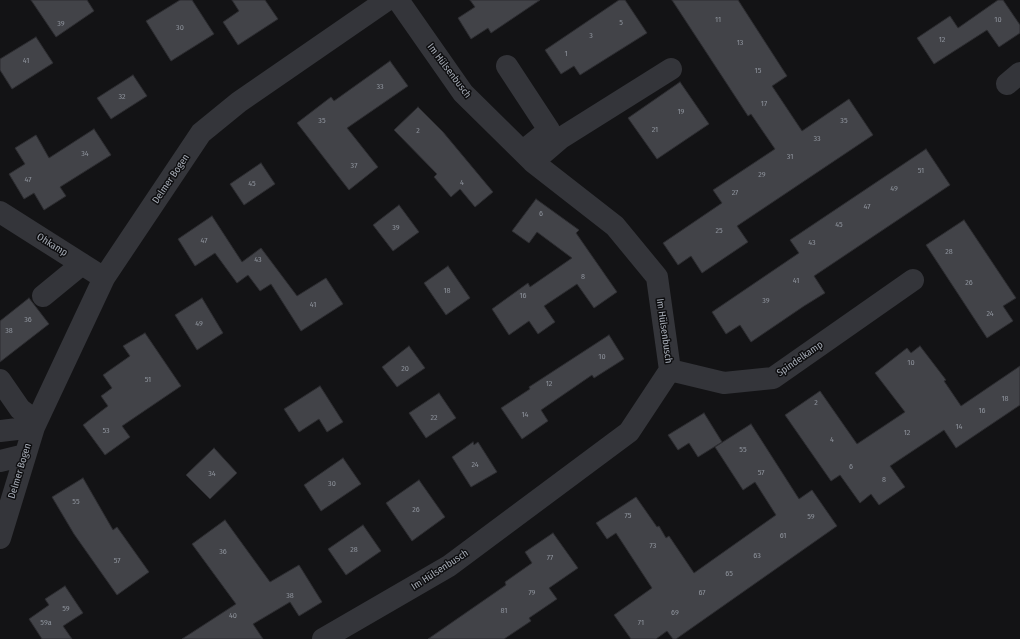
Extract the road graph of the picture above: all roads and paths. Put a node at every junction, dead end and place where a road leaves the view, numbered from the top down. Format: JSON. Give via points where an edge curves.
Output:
{"nodes":[{"id":1,"x":388,"y":0,"type":"edge"},
{"id":2,"x":398,"y":0,"type":"edge"},
{"id":3,"x":507,"y":66,"type":"dead end"},
{"id":4,"x":671,"y":69,"type":"dead end"},
{"id":5,"x":527,"y":157,"type":"junction"},
{"id":6,"x":0,"y":212,"type":"edge"},
{"id":7,"x":82,"y":264,"type":"junction"},
{"id":8,"x":104,"y":278,"type":"junction"},
{"id":9,"x":913,"y":280,"type":"dead end"},
{"id":10,"x":43,"y":296,"type":"dead end"},
{"id":11,"x":670,"y":370,"type":"junction"},
{"id":12,"x":0,"y":380,"type":"edge"},
{"id":13,"x":35,"y":424,"type":"junction"},
{"id":14,"x":0,"y":431,"type":"edge"},
{"id":15,"x":25,"y":455,"type":"junction"},
{"id":16,"x":0,"y":462,"type":"edge"},
{"id":17,"x":0,"y":538,"type":"edge"},
{"id":18,"x":323,"y":639,"type":"edge"}],
"edges":[{"from":1,"to":8,"type":"street","name":"Delmer Bogen","via":[[239,102],[201,133]]},
{"from":2,"to":5,"type":"street","name":"Im Hülsenbusch","via":[[463,93]]},
{"from":3,"to":5,"type":"street","via":[[549,130]]},
{"from":4,"to":5,"type":"street","via":[[562,138]]},
{"from":5,"to":11,"type":"street","name":"Im Hülsenbusch","via":[[615,226],[657,277]]},
{"from":6,"to":7,"type":"street","name":"Ohkamp"},
{"from":7,"to":8,"type":"street","name":"Ohkamp"},
{"from":7,"to":10,"type":"street"},
{"from":8,"to":13,"type":"street","name":"Delmer Bogen"},
{"from":9,"to":11,"type":"street","name":"Spindelkamp","via":[[773,378],[724,383]]},
{"from":11,"to":18,"type":"street","name":"Im Hülsenbusch","via":[[629,432],[450,566]]},
{"from":12,"to":13,"type":"street","via":[[20,409]]},
{"from":13,"to":14,"type":"street","name":"Delmer Bogen"},
{"from":13,"to":15,"type":"street","name":"Delmer Bogen"},
{"from":15,"to":16,"type":"street"},
{"from":15,"to":17,"type":"street","name":"Delmer Bogen"}]}
